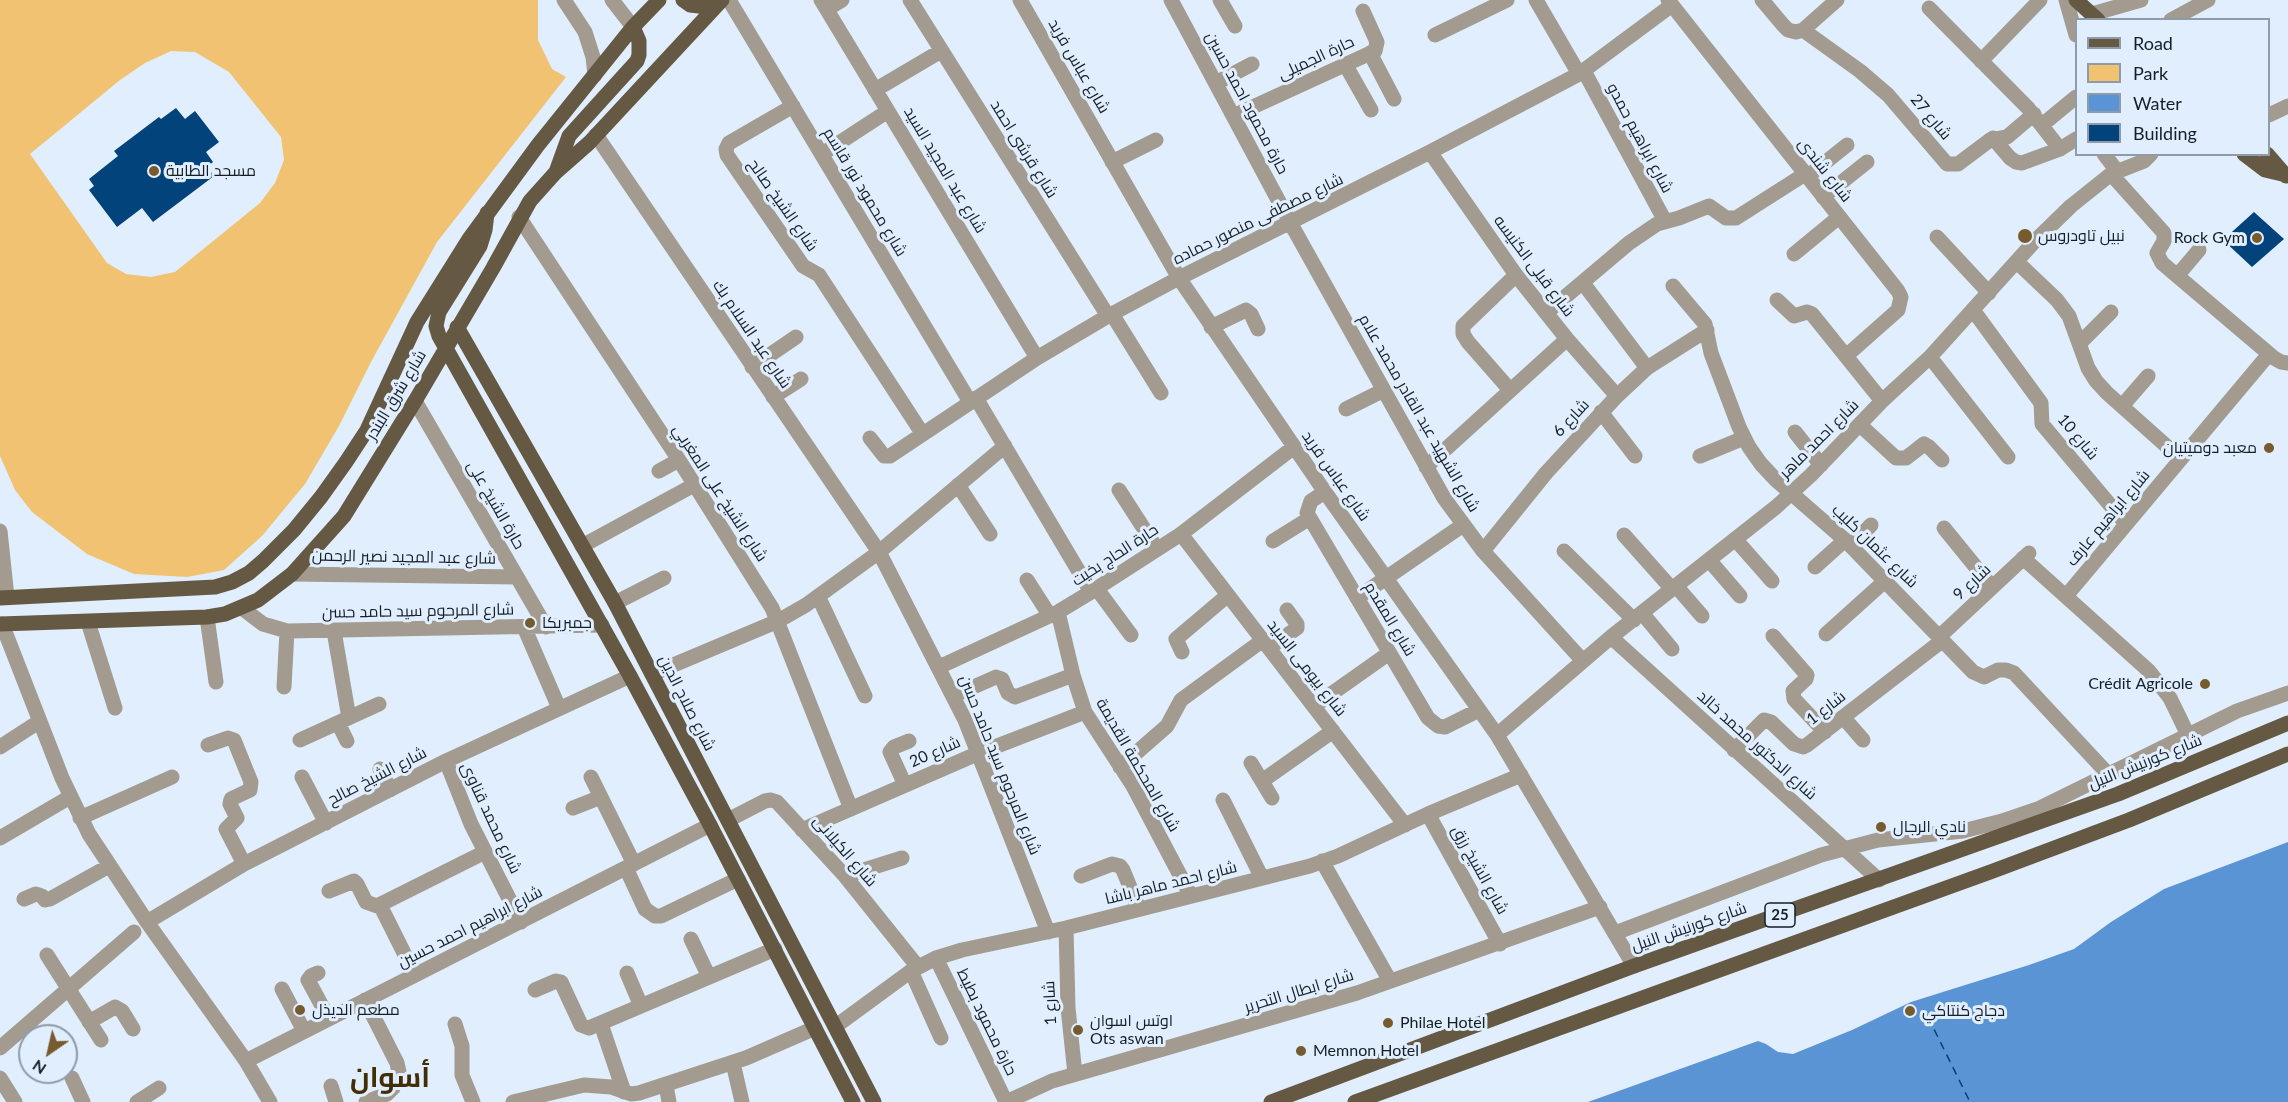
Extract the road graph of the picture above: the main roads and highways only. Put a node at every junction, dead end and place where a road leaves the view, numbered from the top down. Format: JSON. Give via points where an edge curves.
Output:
{"nodes":[{"id":1,"x":659,"y":0,"type":"edge"},
{"id":2,"x":683,"y":0,"type":"edge"},
{"id":3,"x":716,"y":0,"type":"edge"},
{"id":4,"x":722,"y":0,"type":"edge"},
{"id":5,"x":2076,"y":0,"type":"edge"},
{"id":6,"x":2095,"y":17,"type":"edge"},
{"id":7,"x":633,"y":27,"type":"junction"},
{"id":8,"x":2247,"y":156,"type":"edge"},
{"id":9,"x":2268,"y":156,"type":"edge"},
{"id":10,"x":556,"y":172,"type":"junction"},
{"id":11,"x":2285,"y":176,"type":"edge"},
{"id":12,"x":487,"y":213,"type":"junction"},
{"id":13,"x":457,"y":327,"type":"junction"},
{"id":14,"x":445,"y":348,"type":"junction"},
{"id":15,"x":4,"y":598,"type":"edge"},
{"id":16,"x":1,"y":624,"type":"edge"},
{"id":17,"x":2288,"y":723,"type":"edge"},
{"id":18,"x":2288,"y":754,"type":"edge"},
{"id":19,"x":853,"y":1102,"type":"edge"},
{"id":20,"x":874,"y":1102,"type":"edge"},
{"id":21,"x":1271,"y":1102,"type":"edge"},
{"id":22,"x":1355,"y":1102,"type":"edge"}],
"edges":[{"from":1,"to":7,"type":"main road","name":"شارع شرق البندر"},
{"from":2,"to":3,"type":"main road","via":[[699,6]]},
{"from":4,"to":10,"type":"main road","name":"شارع شرق البندر","via":[[596,135]]},
{"from":5,"to":6,"type":"main road"},
{"from":7,"to":10,"type":"main road","via":[[639,41],[636,61],[569,136]]},
{"from":7,"to":12,"type":"main road","name":"شارع شرق البندر"},
{"from":8,"to":11,"type":"main road","via":[[2265,170]]},
{"from":9,"to":11,"type":"main road"},
{"from":10,"to":13,"type":"main road","name":"شارع شرق البندر","via":[[519,217]]},
{"from":12,"to":14,"type":"main road","via":[[480,246],[439,312],[436,326]]},
{"from":12,"to":15,"type":"main road","name":"شارع شرق البندر","via":[[421,315],[367,430],[346,462],[294,530],[249,573],[232,582],[196,590]]},
{"from":13,"to":14,"type":"main road","name":"شارع شرق البندر"},
{"from":13,"to":20,"type":"main road","name":"شارع صلاح الدين","via":[[615,603]]},
{"from":14,"to":16,"type":"main road","name":"شارع شرق البندر","via":[[344,516],[292,574],[258,600],[207,617]]},
{"from":14,"to":19,"type":"main road","via":[[602,624]]},
{"from":17,"to":21,"type":"main road","name":"شارع كورنيش النيل","number":"25","via":[[2118,794],[1634,966]]},
{"from":18,"to":22,"type":"main road","number":"25","via":[[2129,820]]}]}
